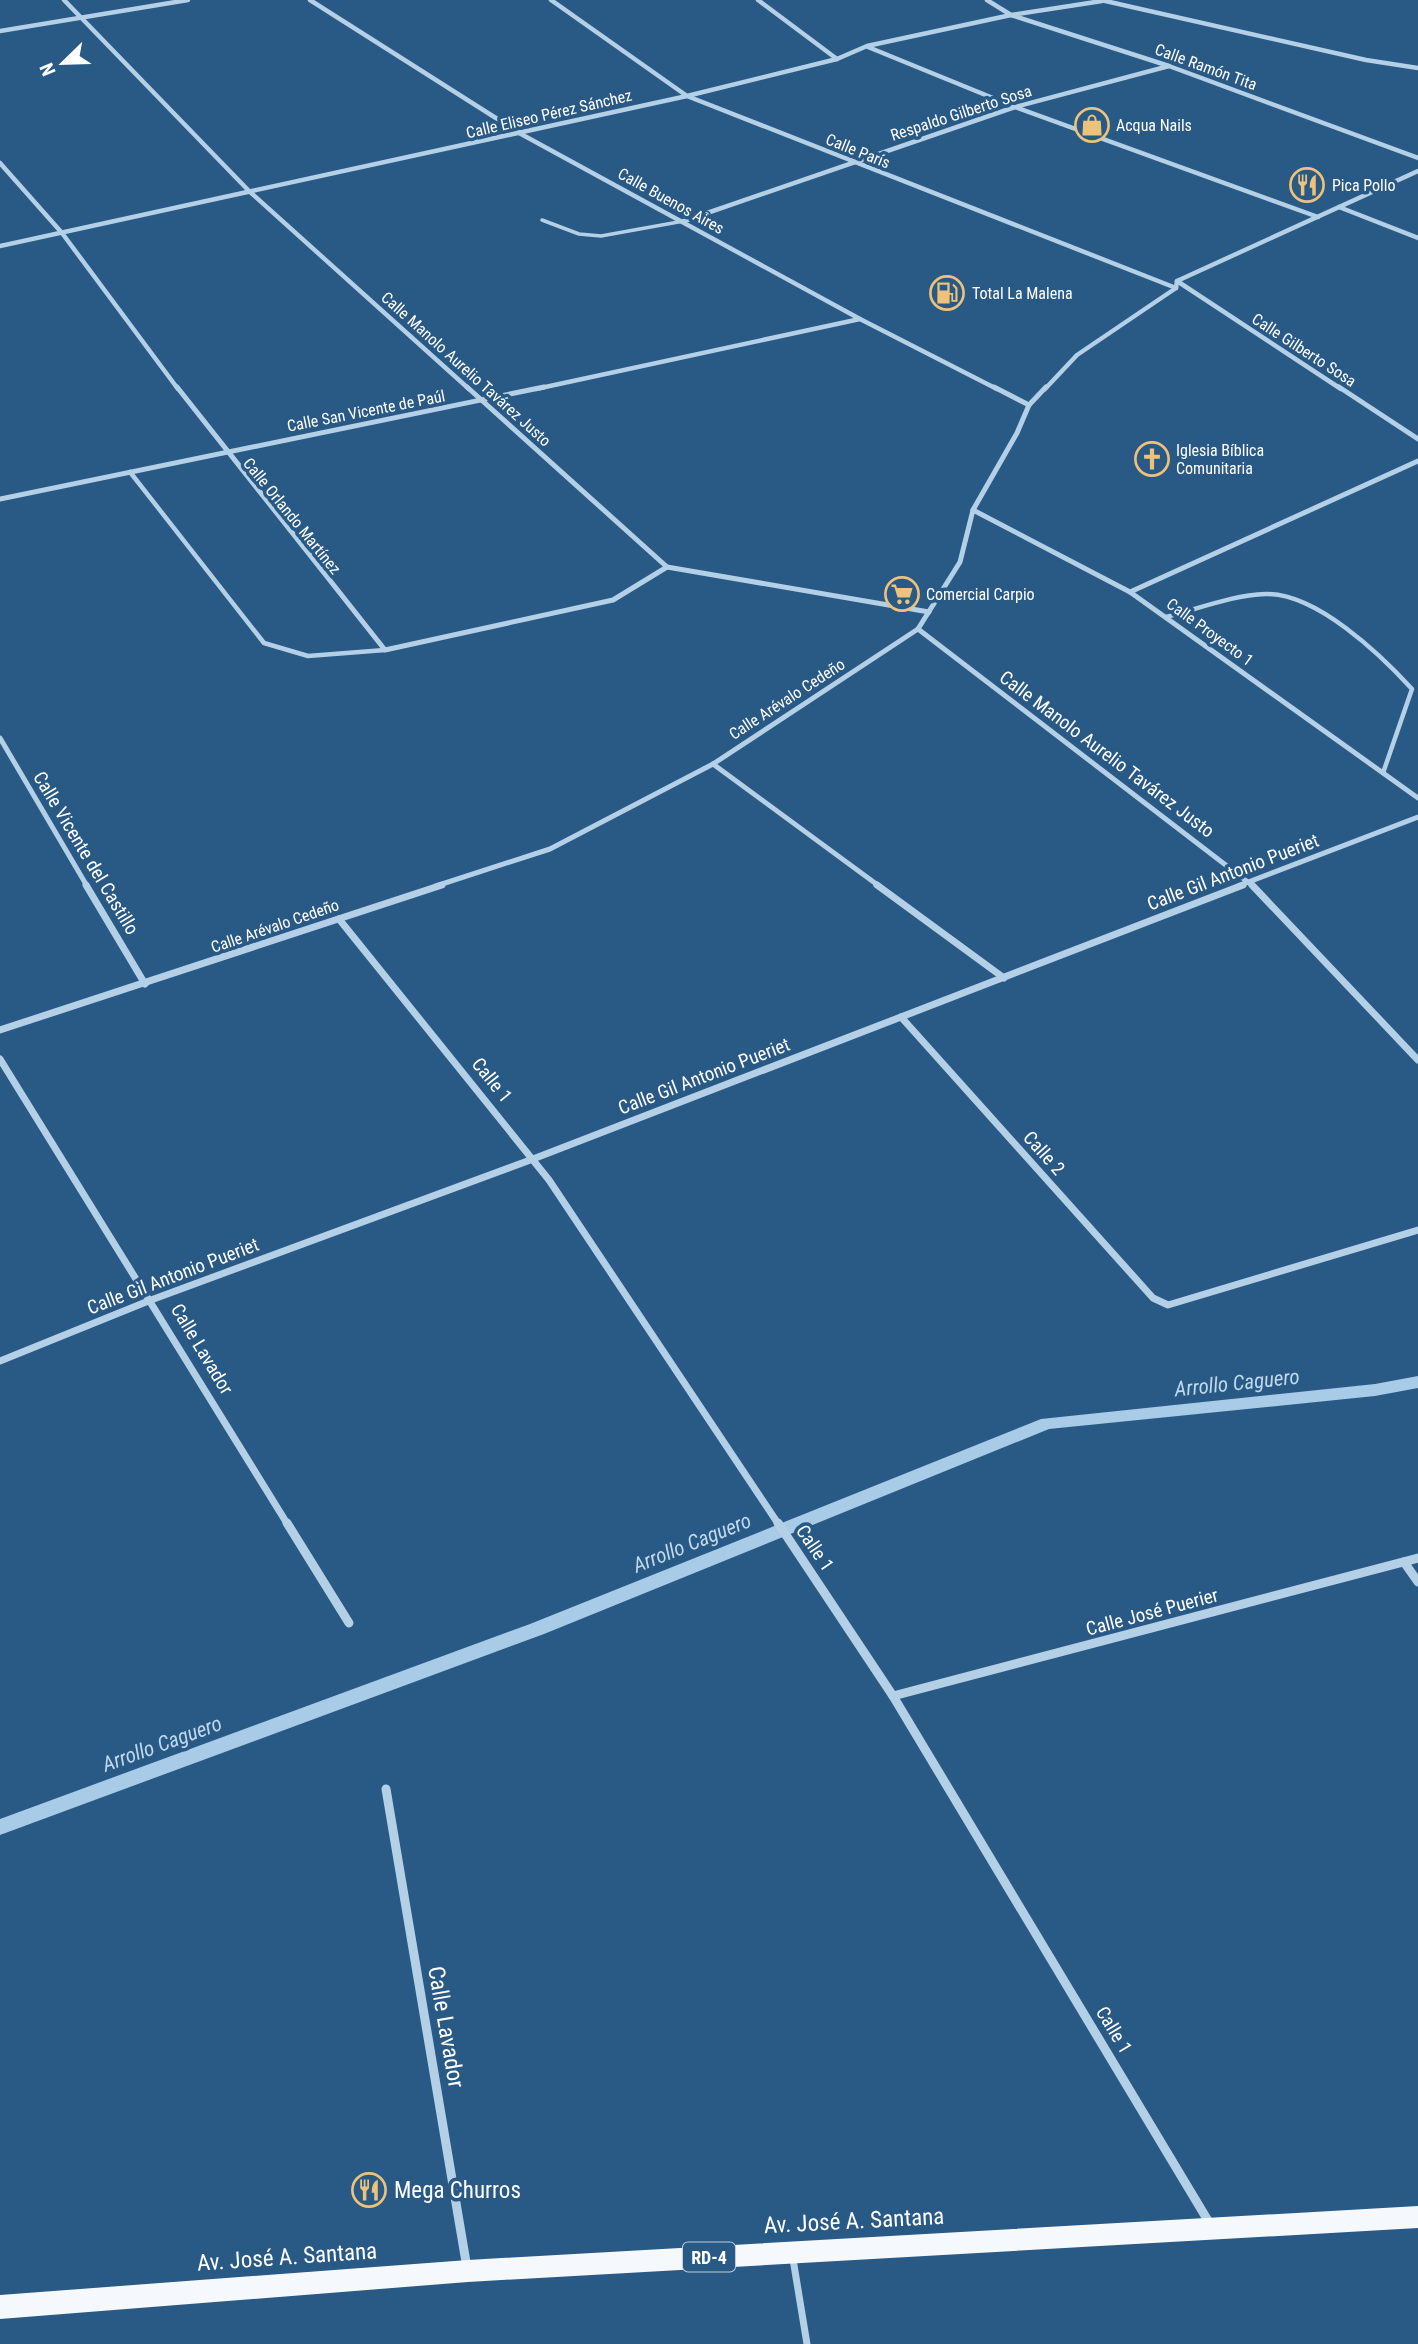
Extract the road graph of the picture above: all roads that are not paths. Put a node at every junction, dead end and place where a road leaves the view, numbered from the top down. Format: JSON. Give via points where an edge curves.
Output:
{"nodes":[{"id":1,"x":64,"y":0,"type":"edge"},
{"id":2,"x":188,"y":0,"type":"edge"},
{"id":3,"x":310,"y":0,"type":"edge"},
{"id":4,"x":551,"y":0,"type":"edge"},
{"id":5,"x":758,"y":0,"type":"edge"},
{"id":6,"x":987,"y":0,"type":"edge"},
{"id":7,"x":1102,"y":1,"type":"edge"},
{"id":8,"x":1011,"y":15,"type":"junction"},
{"id":9,"x":78,"y":17,"type":"junction"},
{"id":10,"x":0,"y":31,"type":"edge"},
{"id":11,"x":867,"y":47,"type":"junction"},
{"id":12,"x":837,"y":59,"type":"junction"},
{"id":13,"x":1169,"y":66,"type":"junction"},
{"id":14,"x":1418,"y":68,"type":"edge"},
{"id":15,"x":687,"y":96,"type":"junction"},
{"id":16,"x":1015,"y":107,"type":"junction"},
{"id":17,"x":521,"y":134,"type":"junction"},
{"id":18,"x":1418,"y":158,"type":"edge"},
{"id":19,"x":852,"y":162,"type":"junction"},
{"id":20,"x":0,"y":163,"type":"edge"},
{"id":21,"x":1418,"y":171,"type":"edge"},
{"id":22,"x":249,"y":191,"type":"junction"},
{"id":23,"x":1338,"y":207,"type":"junction"},
{"id":24,"x":1319,"y":217,"type":"junction"},
{"id":25,"x":542,"y":220,"type":"dead end"},
{"id":26,"x":684,"y":222,"type":"junction"},
{"id":27,"x":62,"y":233,"type":"junction"},
{"id":28,"x":1418,"y":237,"type":"edge"},
{"id":29,"x":0,"y":246,"type":"edge"},
{"id":30,"x":1176,"y":284,"type":"junction"},
{"id":31,"x":860,"y":319,"type":"junction"},
{"id":32,"x":479,"y":401,"type":"junction"},
{"id":33,"x":1029,"y":405,"type":"junction"},
{"id":34,"x":1418,"y":439,"type":"edge"},
{"id":35,"x":225,"y":452,"type":"junction"},
{"id":36,"x":1418,"y":461,"type":"edge"},
{"id":37,"x":130,"y":472,"type":"junction"},
{"id":38,"x":0,"y":499,"type":"edge"},
{"id":39,"x":973,"y":510,"type":"junction"},
{"id":40,"x":667,"y":567,"type":"junction"},
{"id":41,"x":1130,"y":592,"type":"junction"},
{"id":42,"x":929,"y":612,"type":"junction"},
{"id":43,"x":1166,"y":617,"type":"junction"},
{"id":44,"x":918,"y":629,"type":"junction"},
{"id":45,"x":385,"y":650,"type":"junction"},
{"id":46,"x":0,"y":738,"type":"edge"},
{"id":47,"x":713,"y":764,"type":"junction"},
{"id":48,"x":1384,"y":774,"type":"junction"},
{"id":49,"x":1418,"y":798,"type":"edge"},
{"id":50,"x":1418,"y":817,"type":"edge"},
{"id":51,"x":1250,"y":883,"type":"junction"},
{"id":52,"x":339,"y":919,"type":"junction"},
{"id":53,"x":1004,"y":978,"type":"junction"},
{"id":54,"x":145,"y":984,"type":"junction"},
{"id":55,"x":901,"y":1017,"type":"junction"},
{"id":56,"x":0,"y":1030,"type":"edge"},
{"id":57,"x":0,"y":1059,"type":"edge"},
{"id":58,"x":1418,"y":1060,"type":"edge"},
{"id":59,"x":533,"y":1159,"type":"junction"},
{"id":60,"x":1418,"y":1230,"type":"edge"},
{"id":61,"x":151,"y":1300,"type":"junction"},
{"id":62,"x":0,"y":1361,"type":"edge"},
{"id":63,"x":1418,"y":1558,"type":"edge"},
{"id":64,"x":1404,"y":1562,"type":"junction"},
{"id":65,"x":1418,"y":1582,"type":"edge"},
{"id":66,"x":349,"y":1622,"type":"dead end"},
{"id":67,"x":893,"y":1696,"type":"junction"},
{"id":68,"x":386,"y":1789,"type":"dead end"},
{"id":69,"x":1418,"y":2217,"type":"edge"},
{"id":70,"x":1213,"y":2229,"type":"junction"},
{"id":71,"x":792,"y":2252,"type":"junction"},
{"id":72,"x":468,"y":2271,"type":"junction"},
{"id":73,"x":0,"y":2307,"type":"edge"},
{"id":74,"x":807,"y":2344,"type":"edge"}],
"edges":[{"from":1,"to":9,"type":"street","name":"Calle Manolo Aurelio Tavárez Justo"},
{"from":2,"to":9,"type":"street"},
{"from":3,"to":17,"type":"street","name":"Calle Buenos Aires"},
{"from":4,"to":15,"type":"street","name":"Calle París"},
{"from":5,"to":12,"type":"street"},
{"from":6,"to":8,"type":"street","name":"Calle Ramón Tita"},
{"from":7,"to":8,"type":"street","name":"Calle Eliseo Pérez Sánchez"},
{"from":7,"to":14,"type":"street"},
{"from":8,"to":11,"type":"street","name":"Calle Eliseo Pérez Sánchez"},
{"from":8,"to":13,"type":"street","name":"Calle Ramón Tita"},
{"from":9,"to":10,"type":"street"},
{"from":9,"to":22,"type":"street","name":"Calle Manolo Aurelio Tavárez Justo"},
{"from":11,"to":12,"type":"street","name":"Calle Eliseo Pérez Sánchez"},
{"from":11,"to":16,"type":"street"},
{"from":12,"to":15,"type":"street","name":"Calle Eliseo Pérez Sánchez"},
{"from":13,"to":16,"type":"street","name":"Respaldo Gilberto Sosa"},
{"from":13,"to":18,"type":"street","name":"Calle Ramón Tita"},
{"from":15,"to":17,"type":"street","name":"Calle Eliseo Pérez Sánchez"},
{"from":15,"to":19,"type":"street","name":"Calle París"},
{"from":16,"to":19,"type":"street","name":"Respaldo Gilberto Sosa"},
{"from":16,"to":24,"type":"street"},
{"from":17,"to":22,"type":"street","name":"Calle Eliseo Pérez Sánchez"},
{"from":17,"to":26,"type":"street","name":"Calle Buenos Aires"},
{"from":19,"to":26,"type":"street","name":"Respaldo Gilberto Sosa"},
{"from":19,"to":30,"type":"street","name":"Calle París"},
{"from":20,"to":27,"type":"street","name":"Calle Orlando Martínez"},
{"from":21,"to":23,"type":"street","name":"Calle Arévalo Cedeño"},
{"from":22,"to":27,"type":"street","name":"Calle Eliseo Pérez Sánchez"},
{"from":22,"to":32,"type":"street","name":"Calle Manolo Aurelio Tavárez Justo"},
{"from":23,"to":24,"type":"street","name":"Calle Arévalo Cedeño"},
{"from":23,"to":28,"type":"street"},
{"from":24,"to":30,"type":"street","name":"Calle Arévalo Cedeño","via":[[1270,236]]},
{"from":25,"to":26,"type":"lane","via":[[579,234],[601,236]]},
{"from":26,"to":31,"type":"street","name":"Calle Buenos Aires"},
{"from":27,"to":29,"type":"street","name":"Calle Eliseo Pérez Sánchez"},
{"from":27,"to":35,"type":"street","name":"Calle Orlando Martínez"},
{"from":30,"to":33,"type":"street","name":"Calle Arévalo Cedeño","via":[[1077,355]]},
{"from":30,"to":34,"type":"street","name":"Calle Gilberto Sosa"},
{"from":31,"to":32,"type":"street","name":"Calle San Vicente de Paúl"},
{"from":31,"to":33,"type":"street","name":"Calle Buenos Aires"},
{"from":32,"to":35,"type":"street","name":"Calle San Vicente de Paúl"},
{"from":32,"to":40,"type":"street","name":"Calle Manolo Aurelio Tavárez Justo"},
{"from":33,"to":39,"type":"street","name":"Calle Arévalo Cedeño"},
{"from":35,"to":37,"type":"street","name":"Calle San Vicente de Paúl"},
{"from":35,"to":45,"type":"street","name":"Calle Orlando Martínez"},
{"from":36,"to":41,"type":"street"},
{"from":37,"to":38,"type":"street","name":"Calle San Vicente de Paúl"},
{"from":37,"to":45,"type":"lane","via":[[264,643],[284,654],[333,656]]},
{"from":39,"to":41,"type":"street","name":"Calle Proyecto 1"},
{"from":39,"to":42,"type":"street","name":"Calle Arévalo Cedeño","via":[[960,562]]},
{"from":40,"to":42,"type":"street"},
{"from":40,"to":45,"type":"street","via":[[613,600]]},
{"from":41,"to":43,"type":"street","name":"Calle Proyecto 1"},
{"from":42,"to":44,"type":"street","name":"Calle Arévalo Cedeño"},
{"from":43,"to":48,"type":"street","name":"Calle Proyecto 1"},
{"from":43,"to":48,"type":"lane","via":[[1256,594],[1294,598],[1334,623],[1395,668],[1412,689]]},
{"from":44,"to":47,"type":"street","name":"Calle Arévalo Cedeño"},
{"from":44,"to":51,"type":"street","name":"Calle Manolo Aurelio Tavárez Justo"},
{"from":46,"to":54,"type":"street","name":"Calle Vicente del Castillo"},
{"from":47,"to":52,"type":"street","name":"Calle Arévalo Cedeño","via":[[550,849]]},
{"from":47,"to":53,"type":"street"},
{"from":48,"to":49,"type":"street","name":"Calle Proyecto 1"},
{"from":50,"to":51,"type":"street","name":"Calle Gil Antonio Pueriet"},
{"from":51,"to":53,"type":"street","name":"Calle Gil Antonio Pueriet"},
{"from":51,"to":58,"type":"street","name":"Calle Manolo Aurelio Tavárez Justo"},
{"from":52,"to":54,"type":"street","name":"Calle Arévalo Cedeño"},
{"from":52,"to":59,"type":"street","name":"Calle 1"},
{"from":53,"to":55,"type":"street","name":"Calle Gil Antonio Pueriet"},
{"from":54,"to":56,"type":"street","name":"Calle Arévalo Cedeño"},
{"from":55,"to":59,"type":"street","name":"Calle Gil Antonio Pueriet"},
{"from":55,"to":60,"type":"street","name":"Calle 2","via":[[1153,1298],[1168,1305]]},
{"from":57,"to":61,"type":"street","name":"Calle Lavador"},
{"from":59,"to":61,"type":"street","name":"Calle Gil Antonio Pueriet"},
{"from":59,"to":67,"type":"street","name":"Calle 1"},
{"from":61,"to":62,"type":"street","name":"Calle Gil Antonio Pueriet"},
{"from":61,"to":66,"type":"street","name":"Calle Lavador"},
{"from":63,"to":64,"type":"street","name":"Calle José Puerier"},
{"from":64,"to":65,"type":"street"},
{"from":64,"to":67,"type":"street","name":"Calle José Puerier"},
{"from":67,"to":70,"type":"street","name":"Calle 1"},
{"from":68,"to":72,"type":"street","name":"Calle Lavador"},
{"from":69,"to":70,"type":"main road","name":"Av. José A. Santana","number":"RD-4"},
{"from":70,"to":71,"type":"main road","name":"Av. José A. Santana","number":"RD-4"},
{"from":71,"to":72,"type":"main road","name":"Av. José A. Santana","number":"RD-4"},
{"from":71,"to":74,"type":"lane"},
{"from":72,"to":73,"type":"main road","name":"Av. José A. Santana","number":"RD-4"}]}
